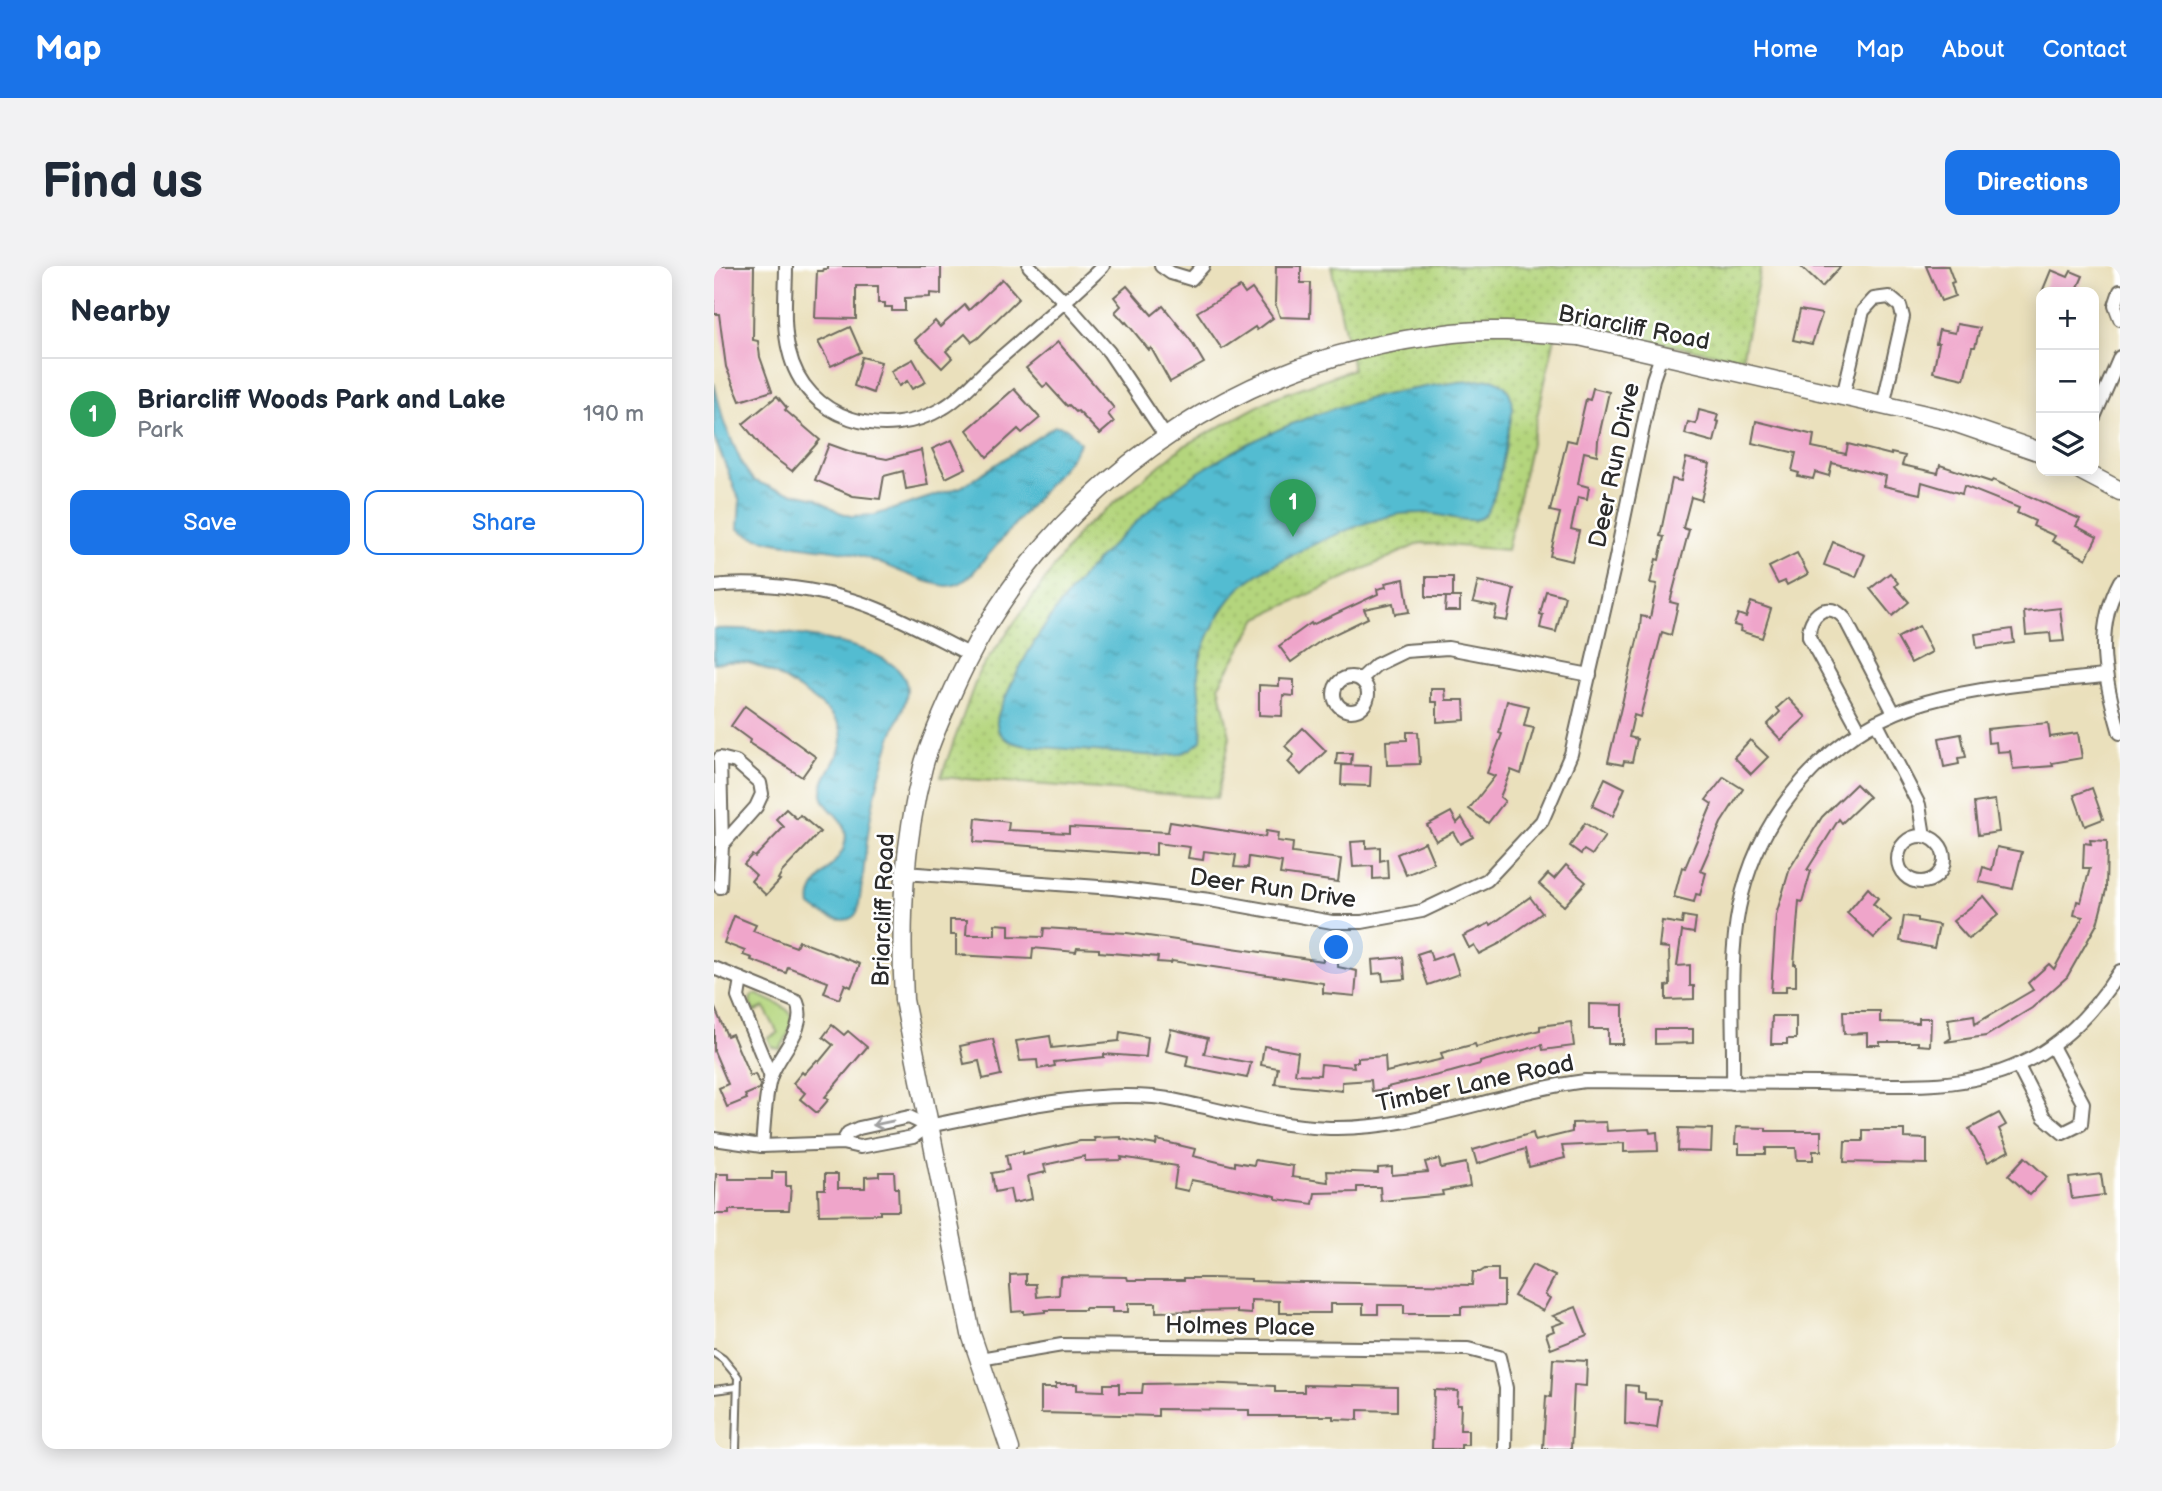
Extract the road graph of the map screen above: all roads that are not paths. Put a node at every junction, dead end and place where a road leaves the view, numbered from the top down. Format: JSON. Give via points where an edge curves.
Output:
{"nodes":[{"id":1,"x":786,"y":266,"type":"edge"},
{"id":2,"x":1029,"y":266,"type":"edge"},
{"id":3,"x":1103,"y":266,"type":"edge"},
{"id":4,"x":1161,"y":266,"type":"edge"},
{"id":5,"x":1203,"y":266,"type":"edge"},
{"id":6,"x":2120,"y":291,"type":"edge"},
{"id":7,"x":1064,"y":301,"type":"junction"},
{"id":8,"x":2120,"y":319,"type":"edge"},
{"id":9,"x":1661,"y":356,"type":"junction"},
{"id":10,"x":2120,"y":357,"type":"edge"},
{"id":11,"x":1843,"y":396,"type":"junction"},
{"id":12,"x":1883,"y":406,"type":"junction"},
{"id":13,"x":2096,"y":413,"type":"edge"},
{"id":14,"x":1166,"y":437,"type":"junction"},
{"id":15,"x":2036,"y":450,"type":"edge"},
{"id":16,"x":2092,"y":476,"type":"edge"},
{"id":17,"x":2120,"y":491,"type":"edge"},
{"id":18,"x":2120,"y":581,"type":"edge"},
{"id":19,"x":714,"y":586,"type":"edge"},
{"id":20,"x":969,"y":654,"type":"junction"},
{"id":21,"x":1590,"y":675,"type":"junction"},
{"id":22,"x":2104,"y":676,"type":"junction"},
{"id":23,"x":1361,"y":679,"type":"dead end"},
{"id":24,"x":1894,"y":713,"type":"junction"},
{"id":25,"x":1876,"y":722,"type":"junction"},
{"id":26,"x":1860,"y":731,"type":"junction"},
{"id":27,"x":2120,"y":733,"type":"edge"},
{"id":28,"x":717,"y":758,"type":"edge"},
{"id":29,"x":1924,"y":836,"type":"dead end"},
{"id":30,"x":722,"y":845,"type":"junction"},
{"id":31,"x":904,"y":873,"type":"junction"},
{"id":32,"x":720,"y":887,"type":"dead end"},
{"id":33,"x":714,"y":968,"type":"edge"},
{"id":34,"x":2120,"y":971,"type":"edge"},
{"id":35,"x":741,"y":979,"type":"junction"},
{"id":36,"x":2052,"y":1046,"type":"junction"},
{"id":37,"x":2018,"y":1066,"type":"junction"},
{"id":38,"x":771,"y":1077,"type":"junction"},
{"id":39,"x":1733,"y":1083,"type":"junction"},
{"id":40,"x":928,"y":1126,"type":"junction"},
{"id":41,"x":714,"y":1139,"type":"edge"},
{"id":42,"x":842,"y":1143,"type":"junction"},
{"id":43,"x":762,"y":1146,"type":"junction"},
{"id":44,"x":714,"y":1353,"type":"edge"},
{"id":45,"x":980,"y":1359,"type":"junction"},
{"id":46,"x":737,"y":1387,"type":"junction"},
{"id":47,"x":714,"y":1390,"type":"edge"},
{"id":48,"x":736,"y":1449,"type":"edge"},
{"id":49,"x":1010,"y":1449,"type":"edge"},
{"id":50,"x":1505,"y":1449,"type":"edge"}],
"edges":[{"from":1,"to":7,"type":"street","via":[[785,326],[797,376],[815,398],[842,416],[875,425],[911,422],[944,408]]},
{"from":2,"to":7,"type":"street"},
{"from":3,"to":7,"type":"street"},
{"from":4,"to":5,"type":"street","via":[[1191,279]]},
{"from":6,"to":8,"type":"street","via":[[2115,306]]},
{"from":7,"to":14,"type":"street","via":[[1109,352]]},
{"from":9,"to":11,"type":"street","name":"Briarcliff Road"},
{"from":9,"to":14,"type":"street","name":"Briarcliff Road","via":[[1579,336],[1521,332],[1457,332],[1399,341],[1279,376],[1225,401]]},
{"from":9,"to":21,"type":"street","name":"Deer Run Drive"},
{"from":10,"to":13,"type":"street"},
{"from":11,"to":12,"type":"street","name":"Briarcliff Road"},
{"from":11,"to":12,"type":"street","via":[[1866,306],[1879,297],[1889,297],[1900,306],[1903,317]]},
{"from":12,"to":15,"type":"street","name":"Briarcliff Road","via":[[1958,423]]},
{"from":14,"to":20,"type":"street","name":"Briarcliff Road","via":[[1114,476],[1062,525],[1015,581]]},
{"from":16,"to":17,"type":"street"},
{"from":18,"to":22,"type":"street","via":[[2106,625]]},
{"from":19,"to":20,"type":"street","via":[[798,588],[876,608]]},
{"from":20,"to":31,"type":"street","name":"Briarcliff Road","via":[[924,764]]},
{"from":21,"to":23,"type":"street","via":[[1448,648],[1405,650]]},
{"from":21,"to":31,"type":"street","name":"Deer Run Drive","via":[[1571,754],[1542,821],[1487,880],[1422,911],[1362,922],[1332,922],[1113,888]]},
{"from":22,"to":24,"type":"street","via":[[1960,694]]},
{"from":22,"to":27,"type":"street"},
{"from":24,"to":25,"type":"street"},
{"from":24,"to":26,"type":"street","via":[[1845,619],[1835,611],[1821,611],[1811,621],[1809,637]]},
{"from":25,"to":26,"type":"street"},
{"from":25,"to":29,"type":"street","via":[[1919,805]]},
{"from":26,"to":39,"type":"street","via":[[1795,788],[1771,823],[1751,866],[1735,945]]},
{"from":28,"to":30,"type":"street"},
{"from":28,"to":30,"type":"street","via":[[737,762],[760,783],[762,794],[757,807]]},
{"from":30,"to":32,"type":"street"},
{"from":31,"to":40,"type":"street","name":"Briarcliff Road","via":[[904,1000]]},
{"from":33,"to":35,"type":"street"},
{"from":34,"to":36,"type":"street","name":"Timber Lane Road","via":[[2090,1013]]},
{"from":35,"to":38,"type":"street","via":[[738,997]]},
{"from":35,"to":38,"type":"street","via":[[797,1002],[800,1010],[800,1023]]},
{"from":36,"to":37,"type":"street","name":"Timber Lane Road"},
{"from":36,"to":37,"type":"street","via":[[2083,1103],[2081,1124],[2063,1133],[2044,1117]]},
{"from":37,"to":39,"type":"street","name":"Timber Lane Road","via":[[1936,1084]]},
{"from":38,"to":43,"type":"street"},
{"from":39,"to":40,"type":"street","name":"Timber Lane Road","via":[[1585,1080],[1382,1126],[1276,1123],[1157,1097],[1108,1094]]},
{"from":40,"to":42,"type":"street","via":[[913,1137],[860,1147]]},
{"from":40,"to":42,"type":"street","one_way":true,"via":[[909,1117],[859,1128],[848,1133]]},
{"from":40,"to":45,"type":"street","name":"Briarcliff Road"},
{"from":41,"to":43,"type":"street"},
{"from":42,"to":43,"type":"street"},
{"from":44,"to":46,"type":"lane","via":[[738,1377]]},
{"from":45,"to":49,"type":"street","name":"Briarcliff Road"},
{"from":45,"to":50,"type":"street","name":"Holmes Place","via":[[1062,1345],[1468,1349],[1499,1357],[1506,1388]]},
{"from":46,"to":47,"type":"lane"},
{"from":46,"to":48,"type":"lane"}]}
